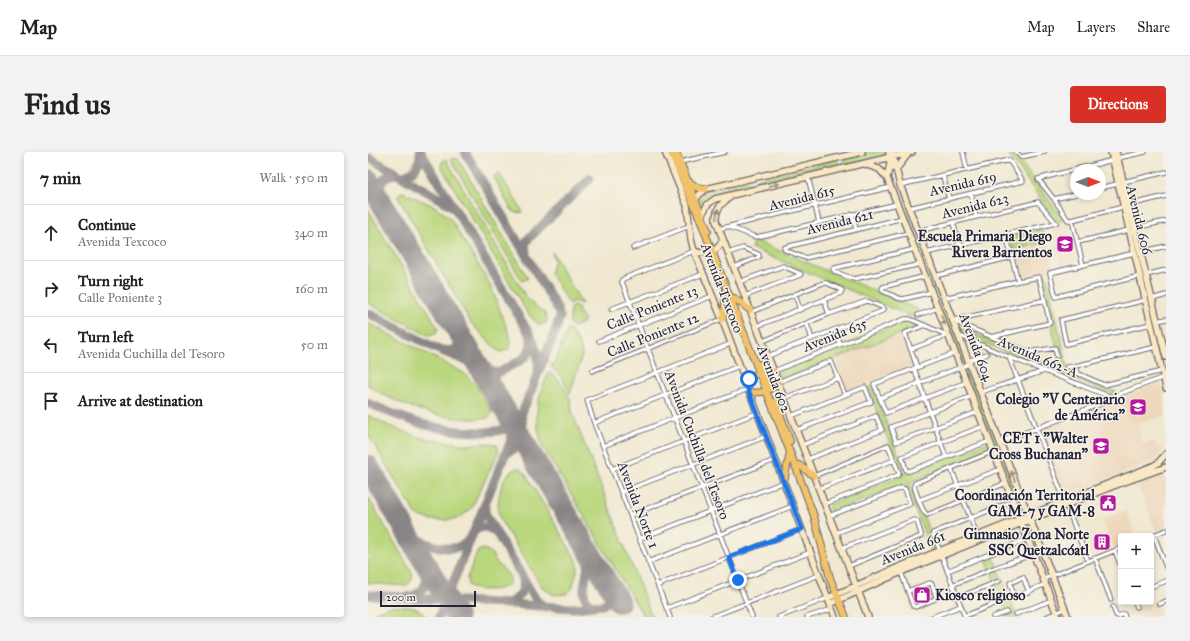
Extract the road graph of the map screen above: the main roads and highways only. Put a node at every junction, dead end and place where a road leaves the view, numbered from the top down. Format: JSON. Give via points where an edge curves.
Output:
{"nodes":[{"id":1,"x":671,"y":152,"type":"edge"},
{"id":2,"x":676,"y":152,"type":"edge"},
{"id":3,"x":688,"y":181,"type":"junction"},
{"id":4,"x":706,"y":189,"type":"road end"},
{"id":5,"x":694,"y":201,"type":"junction"},
{"id":6,"x":714,"y":251,"type":"junction"},
{"id":7,"x":726,"y":289,"type":"junction"},
{"id":8,"x":734,"y":298,"type":"junction"},
{"id":9,"x":750,"y":311,"type":"road end"},
{"id":10,"x":722,"y":319,"type":"road end"},
{"id":11,"x":774,"y":371,"type":"road end"},
{"id":12,"x":761,"y":372,"type":"junction"},
{"id":13,"x":778,"y":382,"type":"road end"},
{"id":14,"x":768,"y":390,"type":"junction"},
{"id":15,"x":790,"y":452,"type":"junction"},
{"id":16,"x":799,"y":465,"type":"junction"},
{"id":17,"x":814,"y":476,"type":"road end"},
{"id":18,"x":784,"y":482,"type":"road end"},
{"id":19,"x":839,"y":596,"type":"junction"},
{"id":20,"x":846,"y":617,"type":"edge"},
{"id":21,"x":849,"y":617,"type":"edge"}],
"edges":[{"from":1,"to":5,"type":"main road","name":"Avenida 602"},
{"from":2,"to":3,"type":"main road","name":"Avenida 602"},
{"from":3,"to":4,"type":"main road","via":[[698,188]]},
{"from":3,"to":5,"type":"main road","name":"Avenida 602"},
{"from":5,"to":6,"type":"main road","name":"Avenida 602"},
{"from":5,"to":6,"type":"main road","name":"Avenida 602","via":[[702,214]]},
{"from":6,"to":7,"type":"main road","name":"Avenida 602"},
{"from":6,"to":8,"type":"main road","name":"Avenida 602"},
{"from":7,"to":10,"type":"main road"},
{"from":7,"to":12,"type":"main road","name":"Avenida 602"},
{"from":8,"to":9,"type":"main road"},
{"from":8,"to":12,"type":"main road","name":"Avenida 602"},
{"from":11,"to":12,"type":"main road"},
{"from":12,"to":14,"type":"main road","name":"Avenida 602"},
{"from":12,"to":14,"type":"main road","via":[[751,378],[748,388],[758,393]]},
{"from":13,"to":14,"type":"main road"},
{"from":14,"to":15,"type":"main road","name":"Avenida 602"},
{"from":14,"to":16,"type":"main road","name":"Avenida 602"},
{"from":15,"to":18,"type":"main road"},
{"from":15,"to":19,"type":"main road","name":"Avenida 602","via":[[814,516],[830,578]]},
{"from":16,"to":17,"type":"main road"},
{"from":16,"to":19,"type":"main road","name":"Avenida 602","via":[[818,516]]},
{"from":19,"to":20,"type":"main road","name":"Avenida 602"},
{"from":19,"to":21,"type":"main road","name":"Avenida 602"}]}
